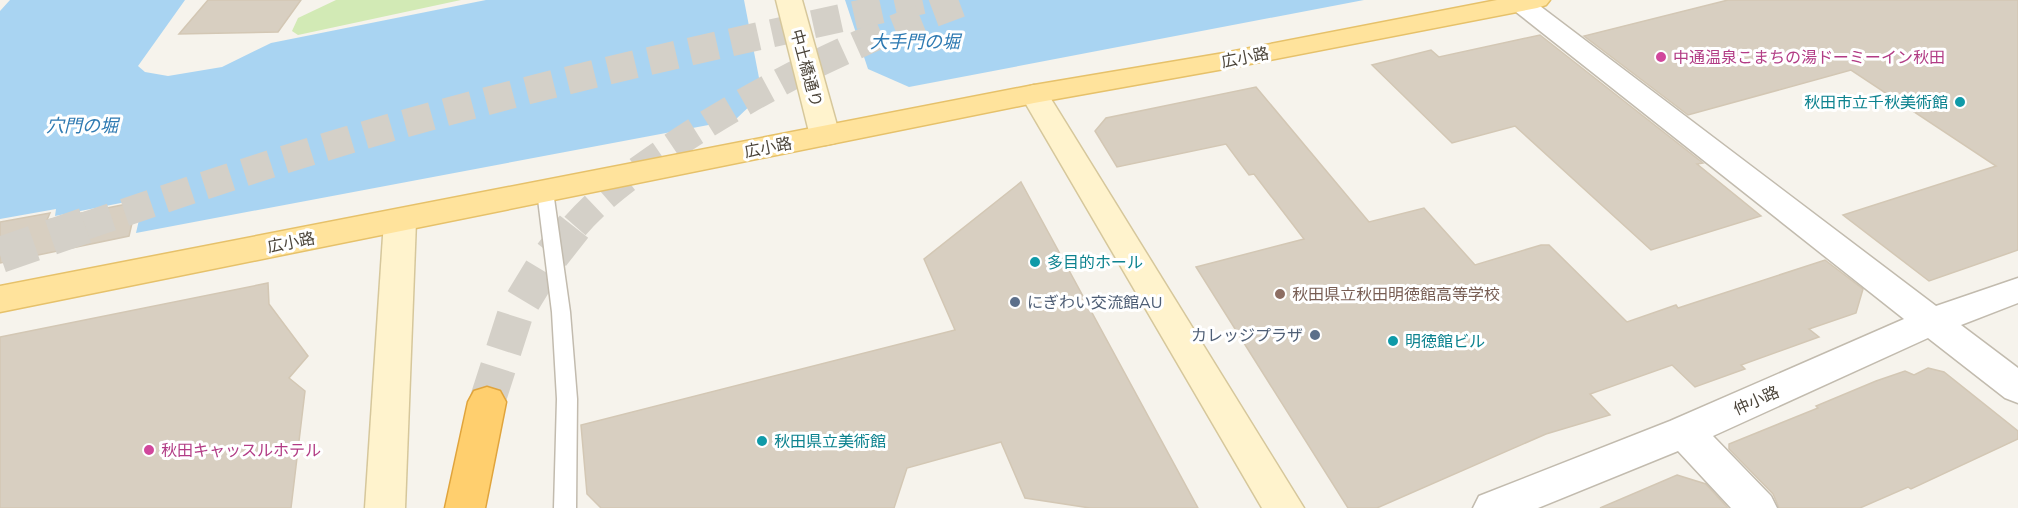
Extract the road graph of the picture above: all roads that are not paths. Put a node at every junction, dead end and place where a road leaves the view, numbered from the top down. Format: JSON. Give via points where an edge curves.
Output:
{"nodes":[{"id":1,"x":789,"y":0,"type":"edge"},
{"id":2,"x":1529,"y":2,"type":"edge"},
{"id":3,"x":1034,"y":94,"type":"junction"},
{"id":4,"x":825,"y":136,"type":"junction"},
{"id":5,"x":545,"y":191,"type":"junction"},
{"id":6,"x":400,"y":221,"type":"junction"},
{"id":7,"x":2018,"y":290,"type":"edge"},
{"id":8,"x":0,"y":300,"type":"edge"},
{"id":9,"x":1933,"y":321,"type":"junction"},
{"id":10,"x":2018,"y":388,"type":"edge"},
{"id":11,"x":487,"y":402,"type":"tunnel mouth"},
{"id":12,"x":1684,"y":432,"type":"junction"},
{"id":13,"x":386,"y":508,"type":"edge"},
{"id":14,"x":465,"y":508,"type":"edge"},
{"id":15,"x":565,"y":508,"type":"edge"},
{"id":16,"x":1284,"y":508,"type":"edge"},
{"id":17,"x":1493,"y":508,"type":"edge"},
{"id":18,"x":1758,"y":508,"type":"edge"}],
"edges":[{"from":1,"to":4,"type":"street","name":"中土橋通り"},
{"from":2,"to":3,"type":"main road","name":"広小路"},
{"from":2,"to":9,"type":"street"},
{"from":3,"to":4,"type":"main road","name":"広小路"},
{"from":3,"to":16,"type":"street"},
{"from":4,"to":5,"type":"main road","name":"広小路"},
{"from":5,"to":6,"type":"main road","name":"広小路"},
{"from":5,"to":15,"type":"lane","via":[[561,312],[566,388]]},
{"from":6,"to":8,"type":"main road","name":"広小路"},
{"from":6,"to":13,"type":"street"},
{"from":7,"to":9,"type":"street","name":"仲小路"},
{"from":9,"to":10,"type":"street"},
{"from":9,"to":12,"type":"street","name":"仲小路"},
{"from":11,"to":14,"type":"highway"},
{"from":12,"to":17,"type":"street","name":"仲小路"},
{"from":12,"to":18,"type":"street"}]}
